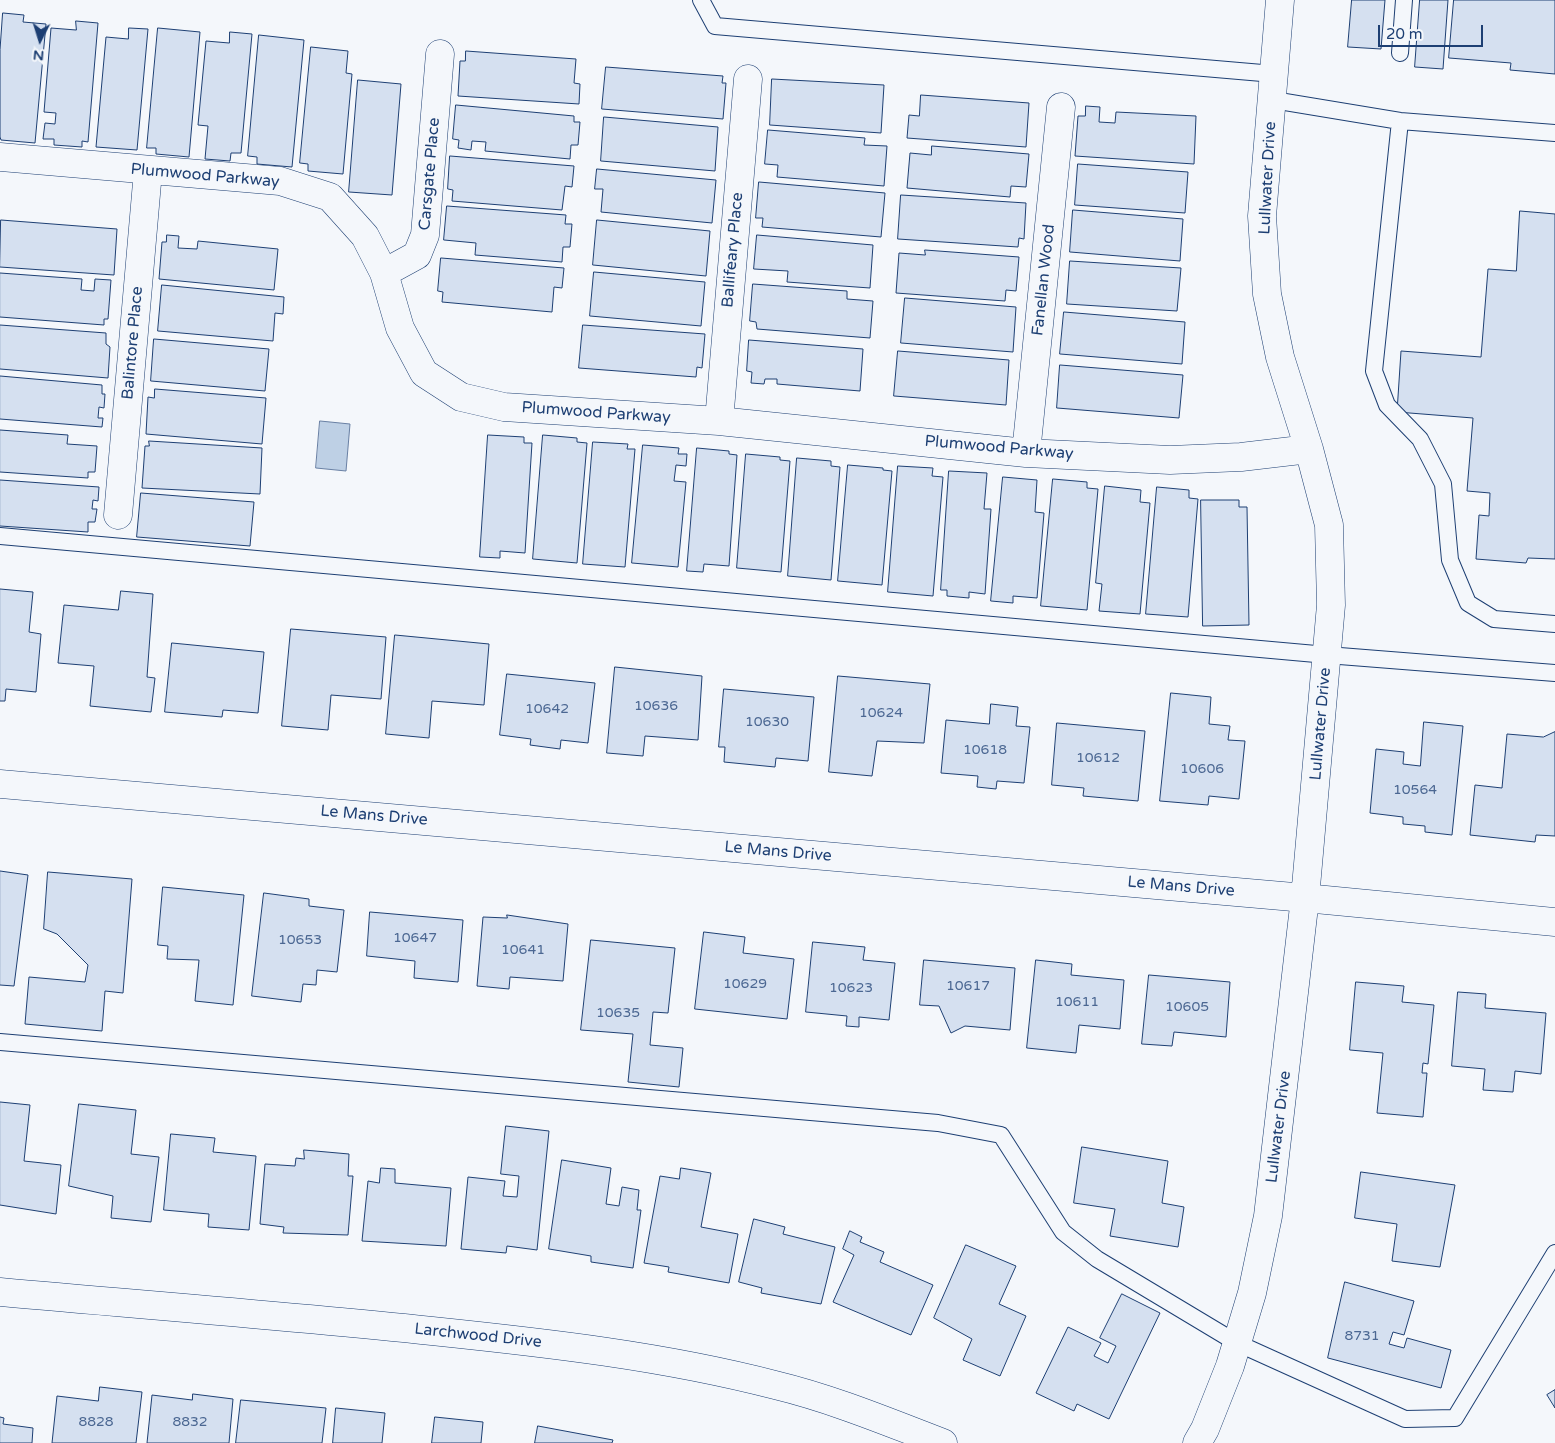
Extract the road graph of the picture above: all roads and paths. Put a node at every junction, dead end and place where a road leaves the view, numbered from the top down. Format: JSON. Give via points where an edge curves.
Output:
{"nodes":[{"id":1,"x":701,"y":0,"type":"edge"},
{"id":2,"x":1280,"y":0,"type":"edge"},
{"id":3,"x":1404,"y":0,"type":"edge"},
{"id":4,"x":1400,"y":53,"type":"dead end"},
{"id":5,"x":440,"y":54,"type":"dead end"},
{"id":6,"x":748,"y":79,"type":"dead end"},
{"id":7,"x":1274,"y":87,"type":"junction"},
{"id":8,"x":1061,"y":107,"type":"dead end"},
{"id":9,"x":1400,"y":121,"type":"junction"},
{"id":10,"x":1555,"y":133,"type":"edge"},
{"id":11,"x":0,"y":157,"type":"edge"},
{"id":12,"x":148,"y":171,"type":"junction"},
{"id":13,"x":384,"y":273,"type":"junction"},
{"id":14,"x":719,"y":422,"type":"junction"},
{"id":15,"x":1309,"y":448,"type":"junction"},
{"id":16,"x":1026,"y":452,"type":"junction"},
{"id":17,"x":118,"y":515,"type":"dead end"},
{"id":18,"x":0,"y":536,"type":"edge"},
{"id":19,"x":1555,"y":624,"type":"edge"},
{"id":20,"x":1327,"y":655,"type":"junction"},
{"id":21,"x":1555,"y":673,"type":"edge"},
{"id":22,"x":0,"y":784,"type":"edge"},
{"id":23,"x":1305,"y":898,"type":"junction"},
{"id":24,"x":1555,"y":922,"type":"edge"},
{"id":25,"x":0,"y":1042,"type":"edge"},
{"id":26,"x":1555,"y":1253,"type":"edge"},
{"id":27,"x":0,"y":1292,"type":"edge"},
{"id":28,"x":1237,"y":1342,"type":"junction"},
{"id":29,"x":944,"y":1443,"type":"edge"},
{"id":30,"x":1197,"y":1443,"type":"edge"}],
"edges":[{"from":1,"to":7,"type":"lane","via":[[715,26]]},
{"from":2,"to":7,"type":"street","name":"Lullwater Drive"},
{"from":3,"to":4,"type":"lane"},
{"from":5,"to":13,"type":"street","name":"Carsgate Place","via":[[425,235],[417,255]]},
{"from":6,"to":14,"type":"street","name":"Ballifeary Place"},
{"from":7,"to":9,"type":"lane"},
{"from":7,"to":15,"type":"street","name":"Lullwater Drive","via":[[1262,216],[1267,294],[1280,358]]},
{"from":8,"to":16,"type":"street","name":"Fanellan Wood"},
{"from":9,"to":10,"type":"lane"},
{"from":9,"to":19,"type":"lane","via":[[1374,371],[1387,405],[1420,440],[1443,484],[1450,560],[1468,603],[1494,619]]},
{"from":11,"to":12,"type":"street","name":"Plumwood Parkway"},
{"from":12,"to":13,"type":"street","name":"Plumwood Parkway","via":[[280,182],[330,197],[365,236]]},
{"from":12,"to":17,"type":"street","name":"Balintore Place"},
{"from":13,"to":14,"type":"street","name":"Plumwood Parkway","via":[[400,328],[424,374],[460,397],[504,407]]},
{"from":14,"to":16,"type":"street","name":"Plumwood Parkway"},
{"from":15,"to":16,"type":"street","name":"Plumwood Parkway","via":[[1241,457],[1170,460]]},
{"from":15,"to":20,"type":"street","name":"Lullwater Drive","via":[[1329,525],[1331,605]]},
{"from":18,"to":20,"type":"lane"},
{"from":20,"to":21,"type":"lane"},
{"from":20,"to":23,"type":"street","name":"Lullwater Drive"},
{"from":22,"to":23,"type":"street","name":"Le Mans Drive"},
{"from":23,"to":24,"type":"street","name":"Le Mans Drive"},
{"from":23,"to":28,"type":"street","name":"Lullwater Drive","via":[[1268,1216],[1252,1294]]},
{"from":25,"to":28,"type":"lane","via":[[938,1123],[1001,1136],[1063,1232],[1097,1259]]},
{"from":26,"to":28,"type":"lane","via":[[1455,1418],[1405,1419]]},
{"from":27,"to":29,"type":"street","name":"Larchwood Drive","via":[[360,1323],[517,1340],[700,1367],[850,1407]]},
{"from":28,"to":30,"type":"street","name":"Lullwater Drive","via":[[1209,1420]]}]}
